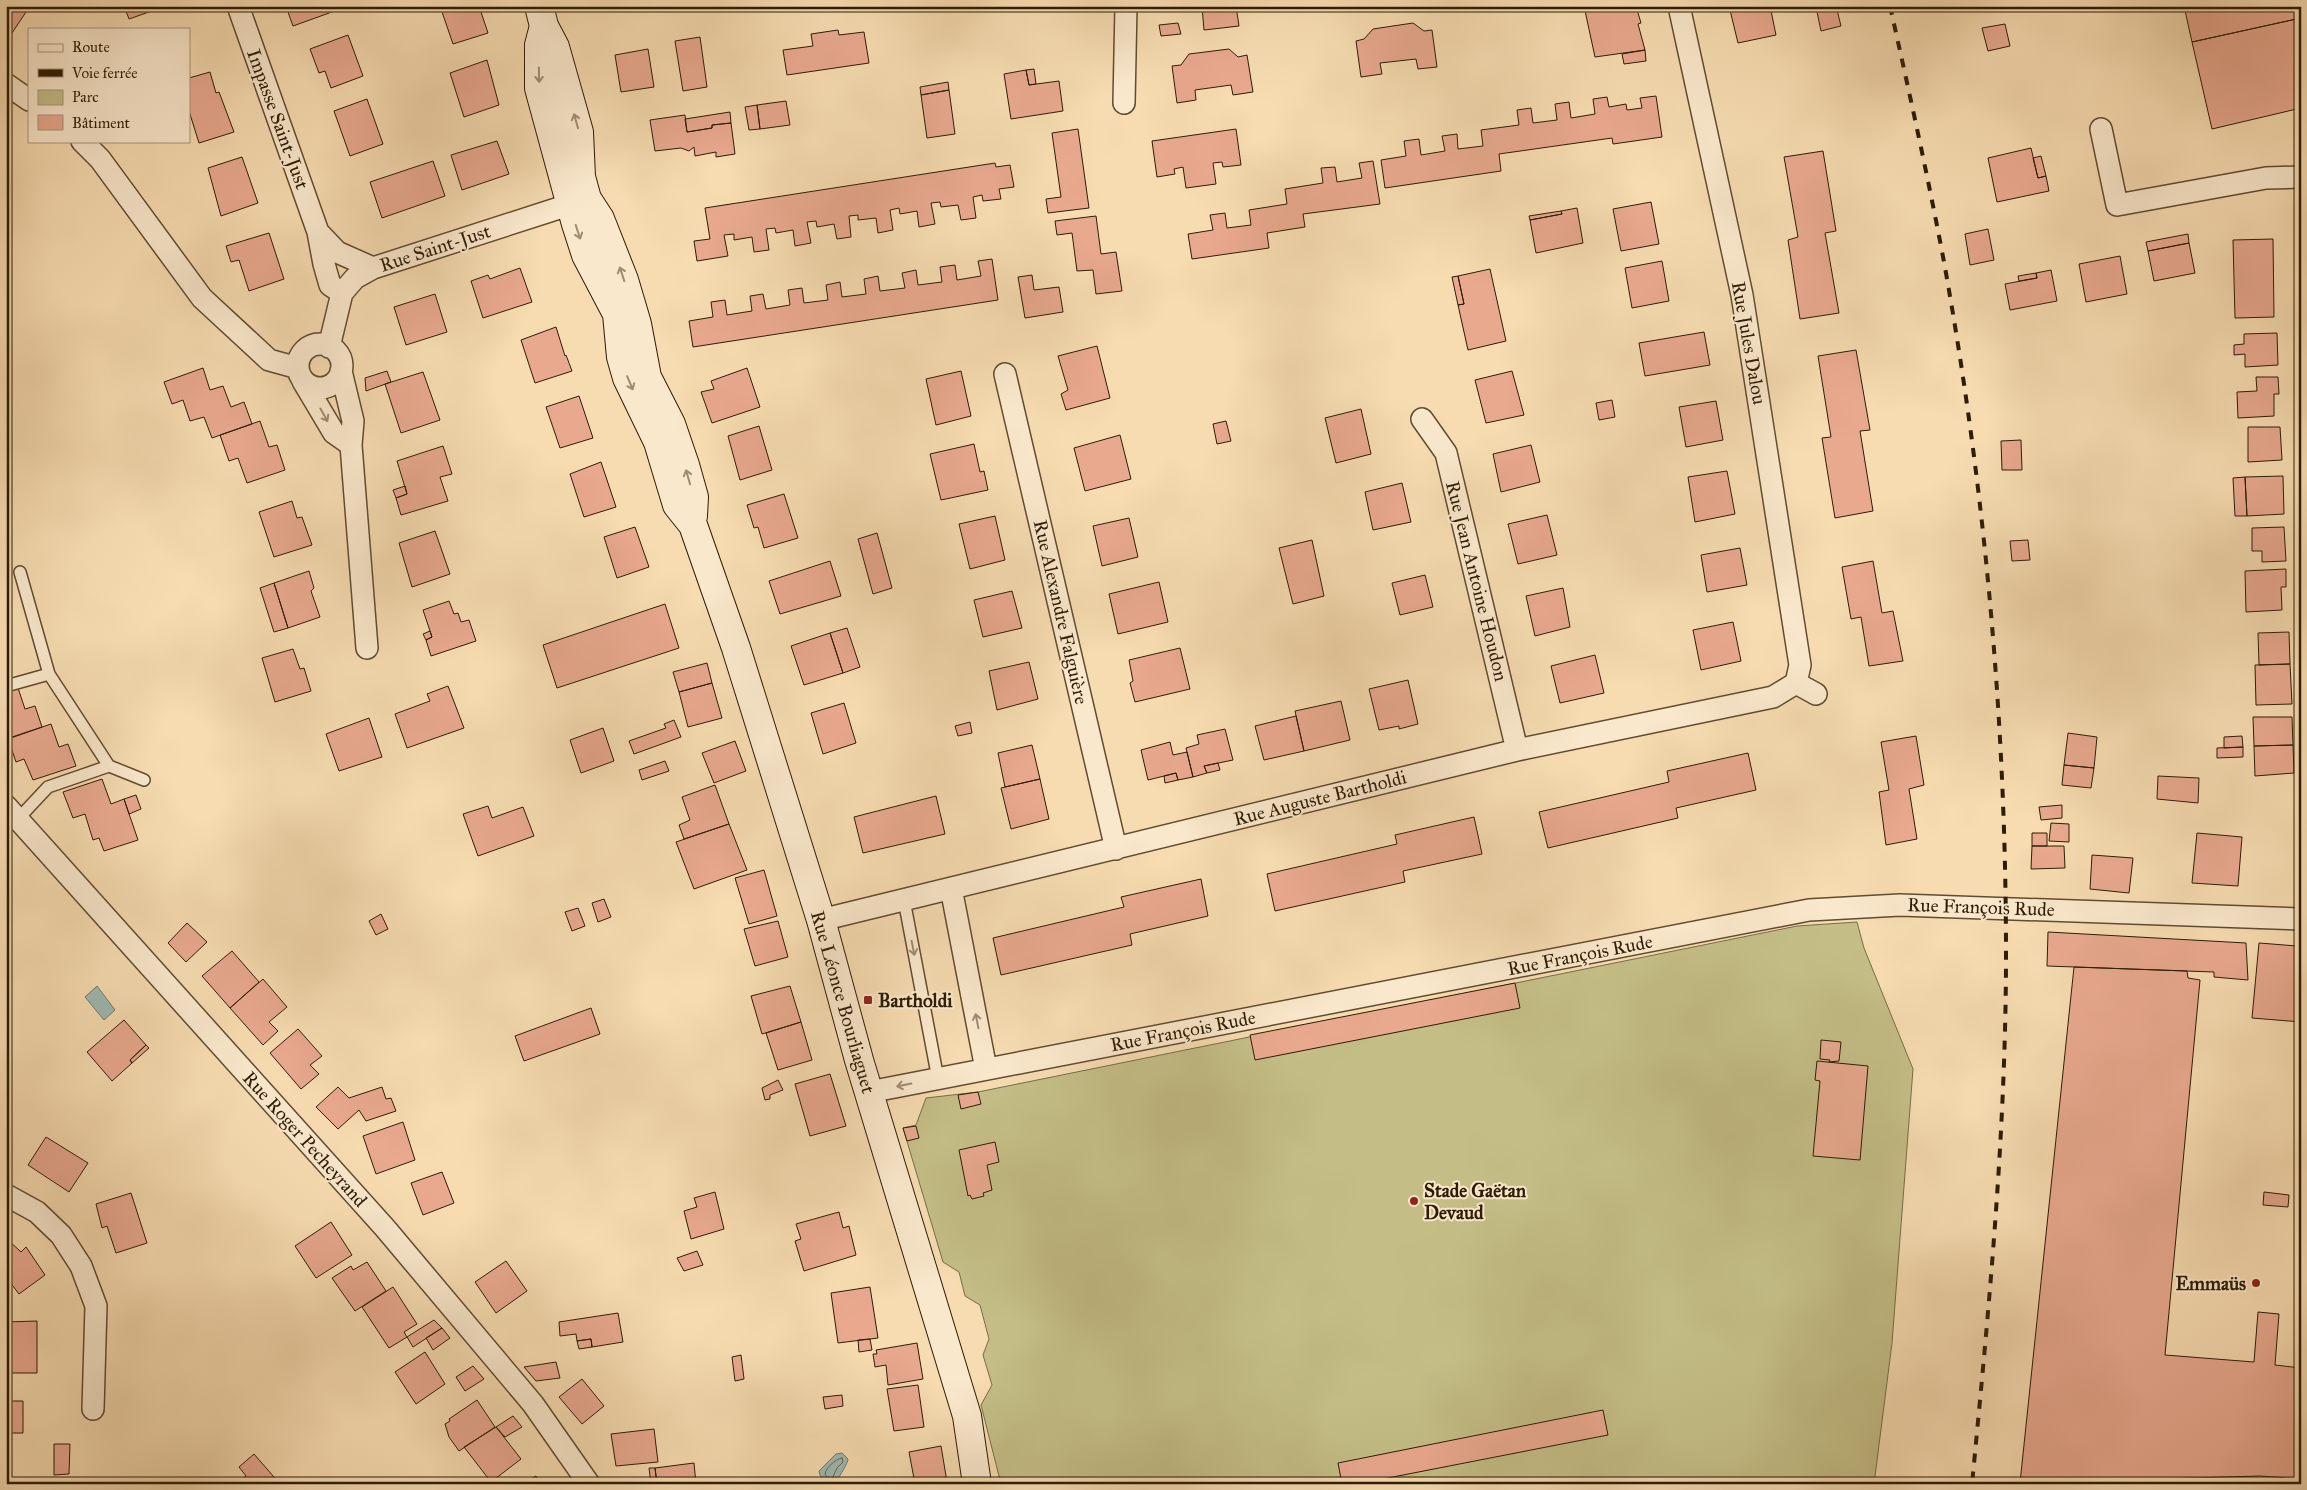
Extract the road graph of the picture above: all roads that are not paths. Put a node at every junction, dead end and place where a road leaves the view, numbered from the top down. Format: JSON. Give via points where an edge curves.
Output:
{"nodes":[{"id":1,"x":238,"y":6,"type":"edge"},
{"id":2,"x":1126,"y":6,"type":"edge"},
{"id":3,"x":1680,"y":6,"type":"edge"},
{"id":4,"x":541,"y":16,"type":"edge"},
{"id":5,"x":6,"y":84,"type":"edge"},
{"id":6,"x":28,"y":99,"type":"edge"},
{"id":7,"x":1124,"y":103,"type":"dead end"},
{"id":8,"x":2101,"y":128,"type":"dead end"},
{"id":9,"x":83,"y":142,"type":"edge"},
{"id":10,"x":2301,"y":177,"type":"edge"},
{"id":11,"x":579,"y":202,"type":"junction"},
{"id":12,"x":318,"y":232,"type":"junction"},
{"id":13,"x":373,"y":268,"type":"junction"},
{"id":14,"x":342,"y":293,"type":"junction"},
{"id":15,"x":329,"y":346,"type":"junction"},
{"id":16,"x":341,"y":372,"type":"junction"},
{"id":17,"x":300,"y":374,"type":"junction"},
{"id":18,"x":1005,"y":374,"type":"dead end"},
{"id":19,"x":1422,"y":419,"type":"dead end"},
{"id":20,"x":351,"y":445,"type":"junction"},
{"id":21,"x":20,"y":572,"type":"dead end"},
{"id":22,"x":367,"y":648,"type":"dead end"},
{"id":23,"x":49,"y":674,"type":"junction"},
{"id":24,"x":1796,"y":683,"type":"junction"},
{"id":25,"x":6,"y":686,"type":"edge"},
{"id":26,"x":1816,"y":694,"type":"dead end"},
{"id":27,"x":1518,"y":750,"type":"junction"},
{"id":28,"x":109,"y":766,"type":"junction"},
{"id":29,"x":144,"y":780,"type":"dead end"},
{"id":30,"x":12,"y":812,"type":"edge"},
{"id":31,"x":1116,"y":849,"type":"junction"},
{"id":32,"x":951,"y":888,"type":"junction"},
{"id":33,"x":904,"y":900,"type":"junction"},
{"id":34,"x":2301,"y":919,"type":"edge"},
{"id":35,"x":821,"y":920,"type":"junction"},
{"id":36,"x":986,"y":1068,"type":"junction"},
{"id":37,"x":938,"y":1079,"type":"junction"},
{"id":38,"x":869,"y":1092,"type":"junction"},
{"id":39,"x":6,"y":1195,"type":"edge"},
{"id":40,"x":93,"y":1409,"type":"dead end"},
{"id":41,"x":589,"y":1484,"type":"edge"},
{"id":42,"x":977,"y":1484,"type":"edge"}],
"edges":[{"from":1,"to":12,"type":"street","name":"Impasse Saint-Just"},
{"from":2,"to":7,"type":"street"},
{"from":3,"to":24,"type":"street","name":"Rue Jules Dalou","via":[[1742,295],[1800,665]]},
{"from":4,"to":11,"type":"main road","name":"Rue Léonce Bourliaguet","via":[[555,47],[579,132]]},
{"from":5,"to":6,"type":"street"},
{"from":8,"to":10,"type":"street","via":[[2117,205],[2266,178]]},
{"from":9,"to":17,"type":"street","via":[[100,158],[202,298],[269,360]]},
{"from":11,"to":13,"type":"street","name":"Rue Saint-Just"},
{"from":11,"to":35,"type":"main road","name":"Rue Léonce Bourliaguet","via":[[596,211],[613,249],[637,324],[646,377],[670,424],[685,465],[694,497],[693,525],[736,648]]},
{"from":12,"to":13,"type":"street","name":"Impasse Saint-Just","via":[[337,252]]},
{"from":12,"to":14,"type":"street","name":"Impasse Saint-Just","via":[[330,285]]},
{"from":13,"to":14,"type":"street","name":"Rue Saint-Just","via":[[355,278]]},
{"from":14,"to":15,"type":"street"},
{"from":15,"to":16,"type":"street","via":[[340,357]]},
{"from":15,"to":17,"type":"street","via":[[321,344],[307,348],[298,360]]},
{"from":16,"to":17,"type":"street","via":[[328,387],[315,388]]},
{"from":16,"to":20,"type":"street","via":[[353,421]]},
{"from":17,"to":20,"type":"street","one_way":true,"via":[[334,432]]},
{"from":18,"to":31,"type":"street","name":"Rue Alexandre Falguière"},
{"from":19,"to":27,"type":"street","name":"Rue Jean Antoine Houdon","via":[[1446,452]]},
{"from":20,"to":22,"type":"street"},
{"from":21,"to":23,"type":"lane"},
{"from":23,"to":25,"type":"lane"},
{"from":23,"to":28,"type":"lane"},
{"from":24,"to":26,"type":"street"},
{"from":24,"to":27,"type":"street","name":"Rue Auguste Bartholdi","via":[[1773,697]]},
{"from":27,"to":31,"type":"street","name":"Rue Auguste Bartholdi"},
{"from":28,"to":29,"type":"lane"},
{"from":28,"to":30,"type":"lane","via":[[48,788]]},
{"from":30,"to":41,"type":"street","name":"Rue Roger Pecheyrand","via":[[385,1228],[533,1404]]},
{"from":31,"to":32,"type":"street","name":"Rue Auguste Bartholdi"},
{"from":32,"to":33,"type":"street","name":"Rue Auguste Bartholdi"},
{"from":36,"to":32,"type":"street","one_way":true},
{"from":33,"to":35,"type":"street","name":"Rue Auguste Bartholdi"},
{"from":33,"to":37,"type":"lane","one_way":true},
{"from":34,"to":36,"type":"street","name":"Rue François Rude","via":[[1909,905],[1809,910]]},
{"from":35,"to":38,"type":"main road","name":"Rue Léonce Bourliaguet"},
{"from":36,"to":37,"type":"street","name":"Rue François Rude"},
{"from":37,"to":38,"type":"street","name":"Rue François Rude","one_way":true},
{"from":38,"to":42,"type":"main road","name":"Rue Léonce Bourliaguet","via":[[967,1416]]},
{"from":39,"to":40,"type":"street","via":[[37,1212],[61,1235],[81,1266],[96,1306]]}]}
